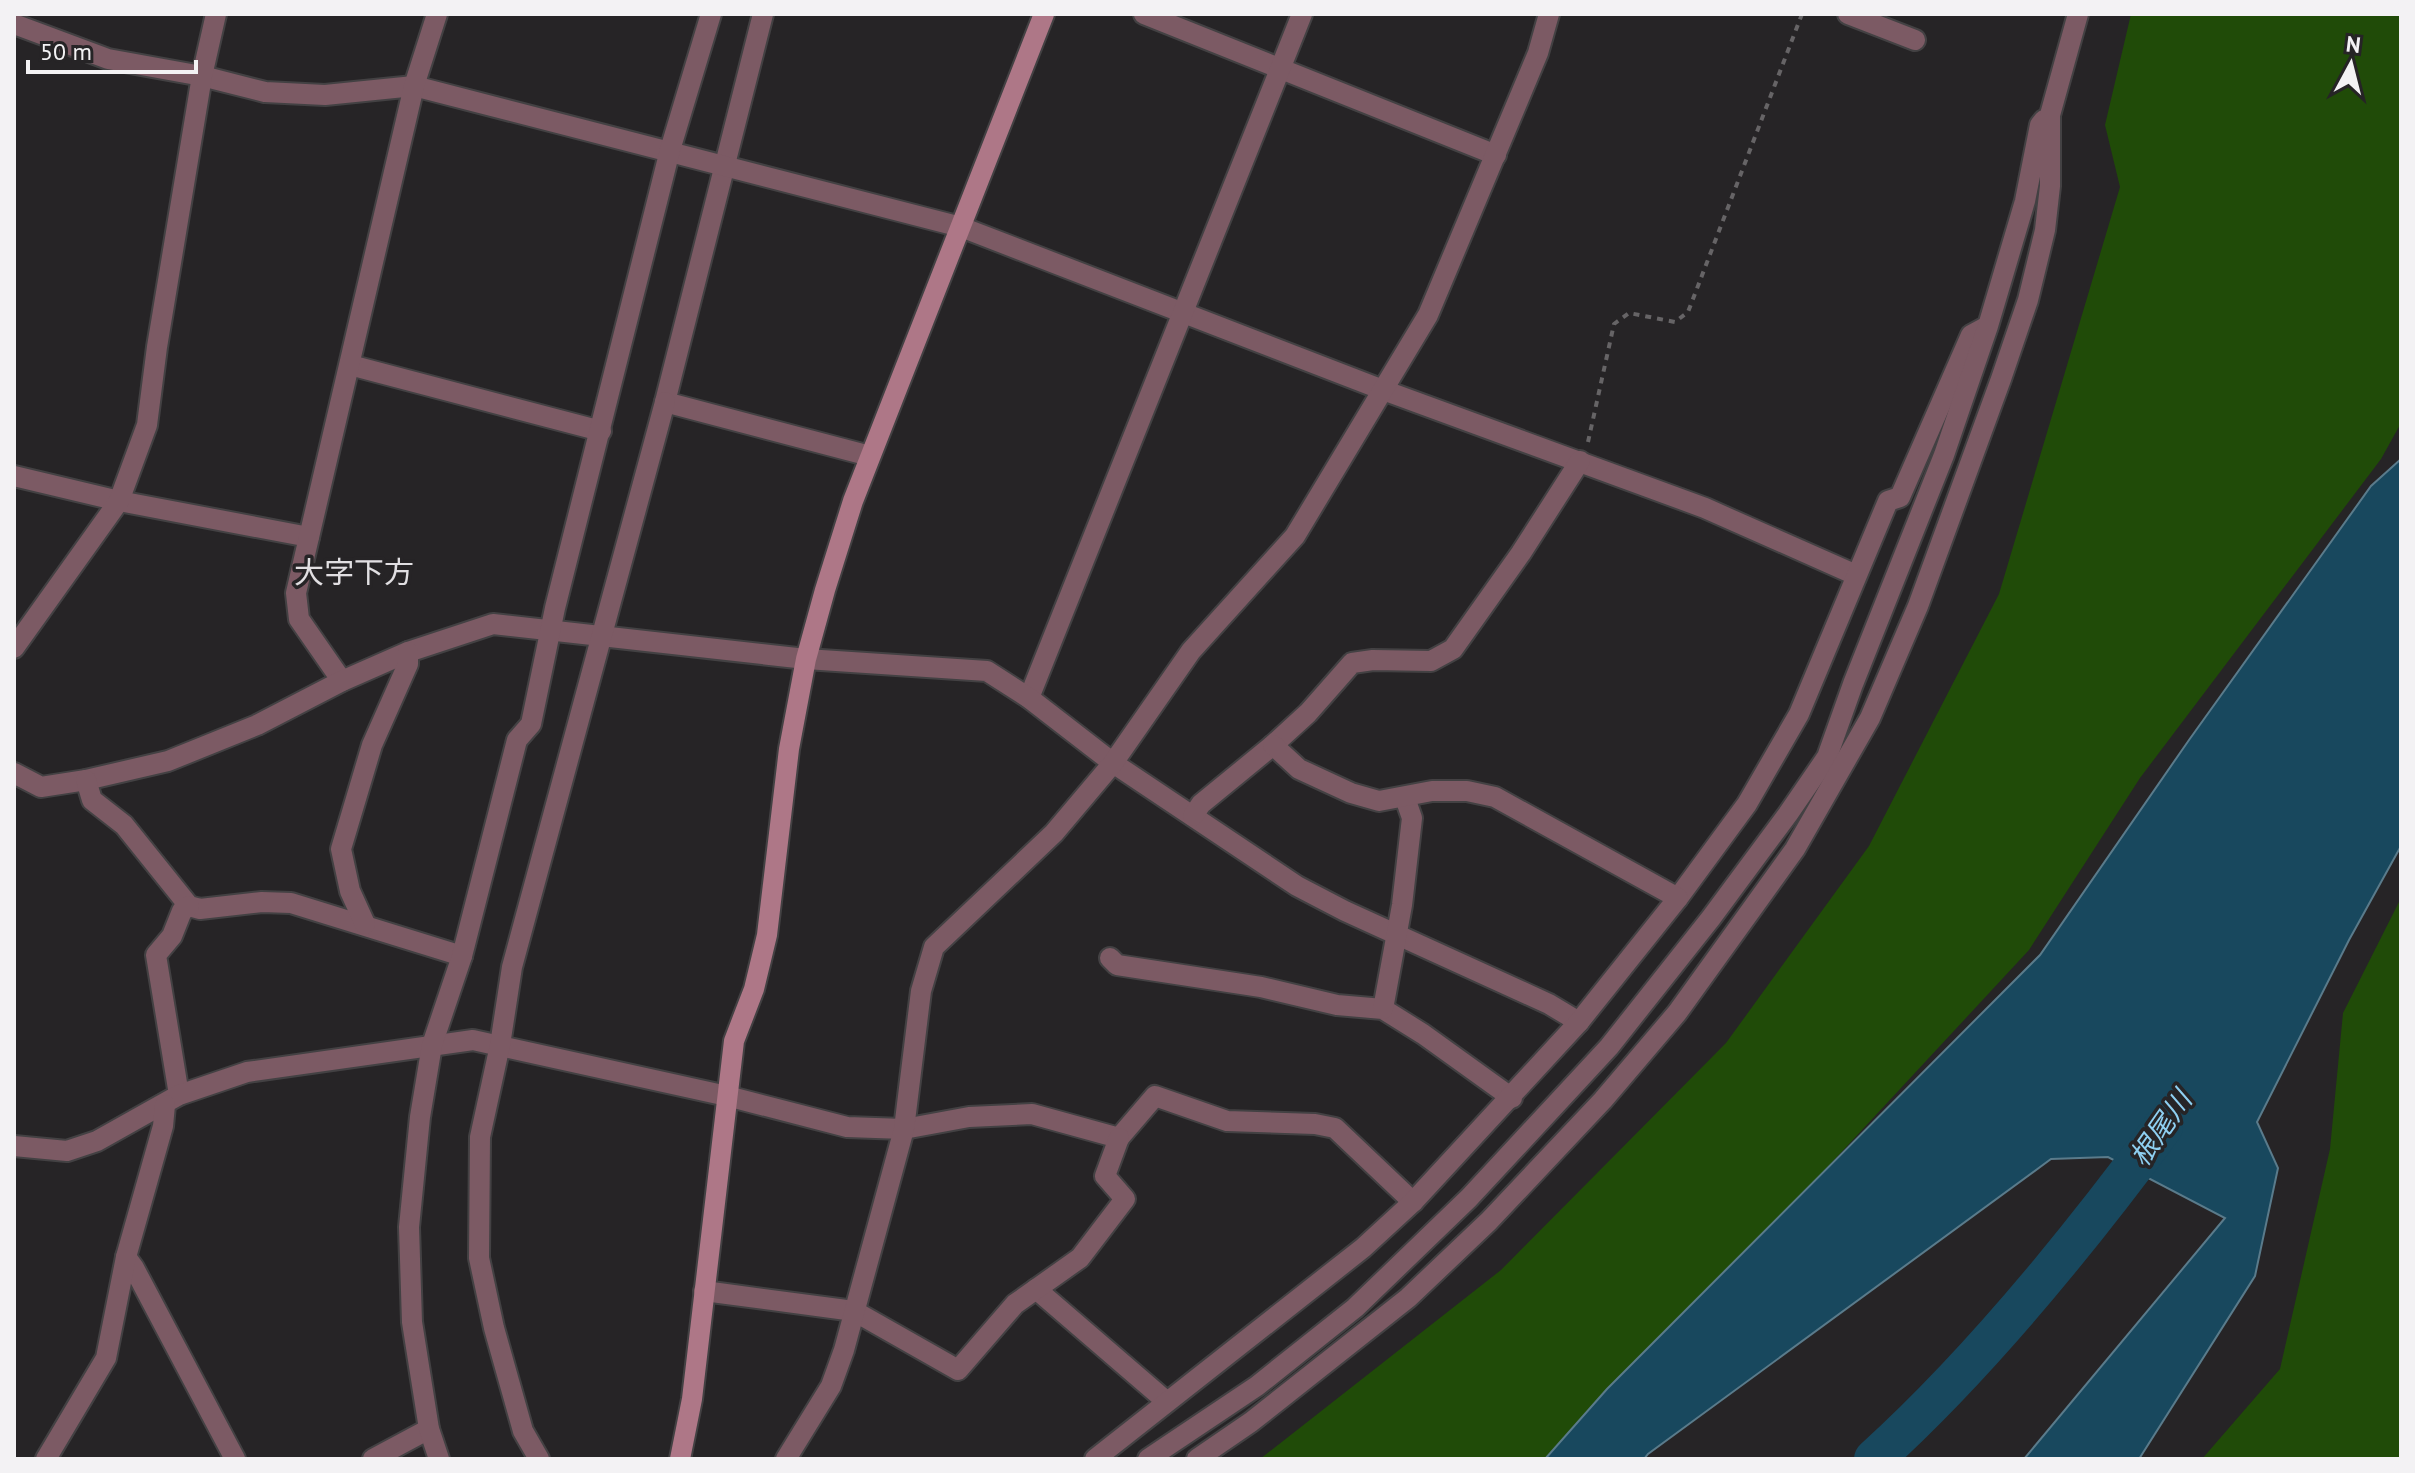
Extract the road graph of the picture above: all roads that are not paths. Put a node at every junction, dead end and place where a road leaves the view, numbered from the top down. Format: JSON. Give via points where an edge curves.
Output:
{"nodes":[{"id":1,"x":216,"y":14,"type":"edge"},
{"id":2,"x":437,"y":14,"type":"edge"},
{"id":3,"x":711,"y":14,"type":"edge"},
{"id":4,"x":763,"y":14,"type":"edge"},
{"id":5,"x":1044,"y":14,"type":"edge"},
{"id":6,"x":1144,"y":14,"type":"edge"},
{"id":7,"x":1302,"y":14,"type":"edge"},
{"id":8,"x":1549,"y":14,"type":"edge"},
{"id":9,"x":1848,"y":14,"type":"edge"},
{"id":10,"x":2078,"y":14,"type":"edge"},
{"id":11,"x":14,"y":24,"type":"edge"},
{"id":12,"x":1915,"y":40,"type":"dead end"},
{"id":13,"x":1280,"y":69,"type":"junction"},
{"id":14,"x":202,"y":76,"type":"junction"},
{"id":15,"x":414,"y":86,"type":"junction"},
{"id":16,"x":2050,"y":115,"type":"junction"},
{"id":17,"x":670,"y":150,"type":"junction"},
{"id":18,"x":1496,"y":155,"type":"junction"},
{"id":19,"x":724,"y":164,"type":"junction"},
{"id":20,"x":961,"y":227,"type":"junction"},
{"id":21,"x":1184,"y":313,"type":"junction"},
{"id":22,"x":1988,"y":326,"type":"junction"},
{"id":23,"x":350,"y":365,"type":"junction"},
{"id":24,"x":1383,"y":390,"type":"junction"},
{"id":25,"x":665,"y":402,"type":"junction"},
{"id":26,"x":601,"y":431,"type":"junction"},
{"id":27,"x":870,"y":456,"type":"junction"},
{"id":28,"x":1580,"y":461,"type":"junction"},
{"id":29,"x":14,"y":476,"type":"edge"},
{"id":30,"x":119,"y":501,"type":"junction"},
{"id":31,"x":309,"y":537,"type":"junction"},
{"id":32,"x":1856,"y":575,"type":"junction"},
{"id":33,"x":552,"y":630,"type":"junction"},
{"id":34,"x":601,"y":636,"type":"junction"},
{"id":35,"x":14,"y":648,"type":"edge"},
{"id":36,"x":408,"y":652,"type":"junction"},
{"id":37,"x":806,"y":659,"type":"junction"},
{"id":38,"x":342,"y":681,"type":"junction"},
{"id":39,"x":1029,"y":698,"type":"junction"},
{"id":40,"x":1273,"y":745,"type":"junction"},
{"id":41,"x":1113,"y":763,"type":"junction"},
{"id":42,"x":14,"y":773,"type":"edge"},
{"id":43,"x":86,"y":780,"type":"junction"},
{"id":44,"x":1405,"y":798,"type":"junction"},
{"id":45,"x":1193,"y":816,"type":"junction"},
{"id":46,"x":1678,"y":898,"type":"junction"},
{"id":47,"x":189,"y":906,"type":"junction"},
{"id":48,"x":365,"y":924,"type":"junction"},
{"id":49,"x":1397,"y":933,"type":"junction"},
{"id":50,"x":462,"y":956,"type":"junction"},
{"id":51,"x":1110,"y":958,"type":"dead end"},
{"id":52,"x":1383,"y":1009,"type":"junction"},
{"id":53,"x":1579,"y":1022,"type":"junction"},
{"id":54,"x":432,"y":1045,"type":"junction"},
{"id":55,"x":500,"y":1045,"type":"junction"},
{"id":56,"x":727,"y":1096,"type":"junction"},
{"id":57,"x":1512,"y":1098,"type":"junction"},
{"id":58,"x":172,"y":1100,"type":"junction"},
{"id":59,"x":904,"y":1129,"type":"junction"},
{"id":60,"x":1119,"y":1138,"type":"junction"},
{"id":61,"x":14,"y":1146,"type":"edge"},
{"id":62,"x":1413,"y":1202,"type":"junction"},
{"id":63,"x":126,"y":1257,"type":"junction"},
{"id":64,"x":1036,"y":1289,"type":"junction"},
{"id":65,"x":704,"y":1291,"type":"junction"},
{"id":66,"x":854,"y":1311,"type":"junction"},
{"id":67,"x":1166,"y":1401,"type":"junction"},
{"id":68,"x":429,"y":1429,"type":"junction"},
{"id":69,"x":46,"y":1459,"type":"edge"},
{"id":70,"x":235,"y":1459,"type":"edge"},
{"id":71,"x":373,"y":1459,"type":"edge"},
{"id":72,"x":439,"y":1459,"type":"edge"},
{"id":73,"x":539,"y":1459,"type":"edge"},
{"id":74,"x":680,"y":1459,"type":"edge"},
{"id":75,"x":786,"y":1459,"type":"edge"},
{"id":76,"x":1095,"y":1459,"type":"edge"},
{"id":77,"x":1148,"y":1459,"type":"edge"},
{"id":78,"x":1197,"y":1459,"type":"edge"}],
"edges":[{"from":1,"to":14,"type":"street"},
{"from":2,"to":15,"type":"street"},
{"from":3,"to":17,"type":"street"},
{"from":4,"to":19,"type":"street"},
{"from":5,"to":20,"type":"street"},
{"from":6,"to":13,"type":"street"},
{"from":7,"to":13,"type":"street"},
{"from":8,"to":18,"type":"street"},
{"from":9,"to":12,"type":"street"},
{"from":10,"to":16,"type":"street"},
{"from":11,"to":14,"type":"street","via":[[108,59]]},
{"from":13,"to":18,"type":"street"},
{"from":13,"to":21,"type":"street"},
{"from":14,"to":15,"type":"street","via":[[265,92],[325,95]]},
{"from":14,"to":30,"type":"street","via":[[147,425]]},
{"from":15,"to":17,"type":"street"},
{"from":15,"to":23,"type":"street"},
{"from":16,"to":22,"type":"street","via":[[2040,125],[2025,201]]},
{"from":16,"to":78,"type":"street","via":[[2045,230],[2028,300],[1981,438],[1870,718],[1795,849],[1677,1013],[1489,1221],[1408,1298]]},
{"from":17,"to":19,"type":"street"},
{"from":17,"to":26,"type":"street"},
{"from":18,"to":24,"type":"street","via":[[1428,315]]},
{"from":19,"to":20,"type":"street"},
{"from":19,"to":25,"type":"street"},
{"from":20,"to":21,"type":"street"},
{"from":20,"to":27,"type":"street"},
{"from":21,"to":24,"type":"street"},
{"from":21,"to":39,"type":"street"},
{"from":22,"to":32,"type":"street","via":[[1971,335],[1900,497],[1888,501]]},
{"from":22,"to":77,"type":"street","via":[[1827,757],[1788,814],[1609,1047],[1469,1198],[1355,1308],[1257,1386]]},
{"from":23,"to":26,"type":"street"},
{"from":23,"to":31,"type":"street"},
{"from":24,"to":28,"type":"street"},
{"from":24,"to":41,"type":"street","via":[[1295,536],[1191,651]]},
{"from":25,"to":27,"type":"street"},
{"from":25,"to":34,"type":"street"},
{"from":26,"to":33,"type":"street"},
{"from":27,"to":37,"type":"street"},
{"from":28,"to":32,"type":"street","via":[[1705,508]]},
{"from":28,"to":40,"type":"street","via":[[1453,649],[1431,661],[1352,663]]},
{"from":29,"to":30,"type":"street"},
{"from":30,"to":31,"type":"street"},
{"from":30,"to":35,"type":"street"},
{"from":31,"to":38,"type":"street","via":[[296,593],[299,619]]},
{"from":32,"to":46,"type":"street","via":[[1799,714],[1747,804]]},
{"from":33,"to":34,"type":"street"},
{"from":33,"to":36,"type":"street","via":[[493,624]]},
{"from":33,"to":50,"type":"street","via":[[531,724],[517,740]]},
{"from":34,"to":37,"type":"street"},
{"from":34,"to":55,"type":"street","via":[[512,967]]},
{"from":36,"to":38,"type":"street"},
{"from":36,"to":48,"type":"street","via":[[408,664],[372,745],[341,849],[350,891]]},
{"from":37,"to":39,"type":"street","via":[[987,671]]},
{"from":37,"to":56,"type":"street","via":[[789,749],[767,935],[734,1041]]},
{"from":38,"to":43,"type":"street","via":[[257,725],[168,761]]},
{"from":39,"to":41,"type":"street"},
{"from":40,"to":44,"type":"street","via":[[1299,769],[1351,793],[1379,801]]},
{"from":40,"to":45,"type":"street"},
{"from":41,"to":45,"type":"street"},
{"from":41,"to":59,"type":"street","via":[[1054,833],[934,947],[921,991]]},
{"from":42,"to":43,"type":"street","via":[[41,787]]},
{"from":43,"to":47,"type":"street","via":[[92,800],[124,825]]},
{"from":44,"to":46,"type":"street","via":[[1432,791],[1495,797]]},
{"from":44,"to":49,"type":"street","via":[[1412,818]]},
{"from":45,"to":49,"type":"street","via":[[1297,886]]},
{"from":46,"to":53,"type":"street"},
{"from":47,"to":48,"type":"street","via":[[291,903]]},
{"from":47,"to":58,"type":"street","via":[[156,955]]},
{"from":48,"to":50,"type":"street"},
{"from":49,"to":52,"type":"street"},
{"from":49,"to":53,"type":"street"},
{"from":50,"to":54,"type":"street"},
{"from":51,"to":52,"type":"street","via":[[1117,965]]},
{"from":52,"to":57,"type":"street"},
{"from":53,"to":57,"type":"street"},
{"from":54,"to":55,"type":"street","via":[[473,1040]]},
{"from":54,"to":58,"type":"street","via":[[247,1072]]},
{"from":54,"to":68,"type":"street","via":[[409,1227],[412,1322]]},
{"from":55,"to":56,"type":"street"},
{"from":55,"to":73,"type":"street","via":[[480,1137],[479,1258],[523,1431]]},
{"from":56,"to":59,"type":"street","via":[[847,1127]]},
{"from":56,"to":65,"type":"street"},
{"from":57,"to":62,"type":"street"},
{"from":58,"to":61,"type":"street","via":[[97,1141],[67,1151]]},
{"from":58,"to":63,"type":"street"},
{"from":59,"to":60,"type":"street","via":[[969,1117],[1032,1114]]},
{"from":59,"to":66,"type":"street"},
{"from":60,"to":62,"type":"street","via":[[1155,1096],[1227,1121],[1335,1128]]},
{"from":60,"to":64,"type":"street","via":[[1105,1176],[1125,1199],[1080,1258]]},
{"from":62,"to":67,"type":"street","via":[[1363,1248]]},
{"from":63,"to":69,"type":"street","via":[[106,1358]]},
{"from":63,"to":70,"type":"street"},
{"from":64,"to":66,"type":"street","via":[[1015,1304],[958,1370]]},
{"from":64,"to":67,"type":"street"},
{"from":65,"to":66,"type":"street"},
{"from":65,"to":74,"type":"street"},
{"from":66,"to":75,"type":"street","via":[[831,1386]]},
{"from":67,"to":76,"type":"street"},
{"from":68,"to":71,"type":"street"},
{"from":68,"to":72,"type":"street"}]}
